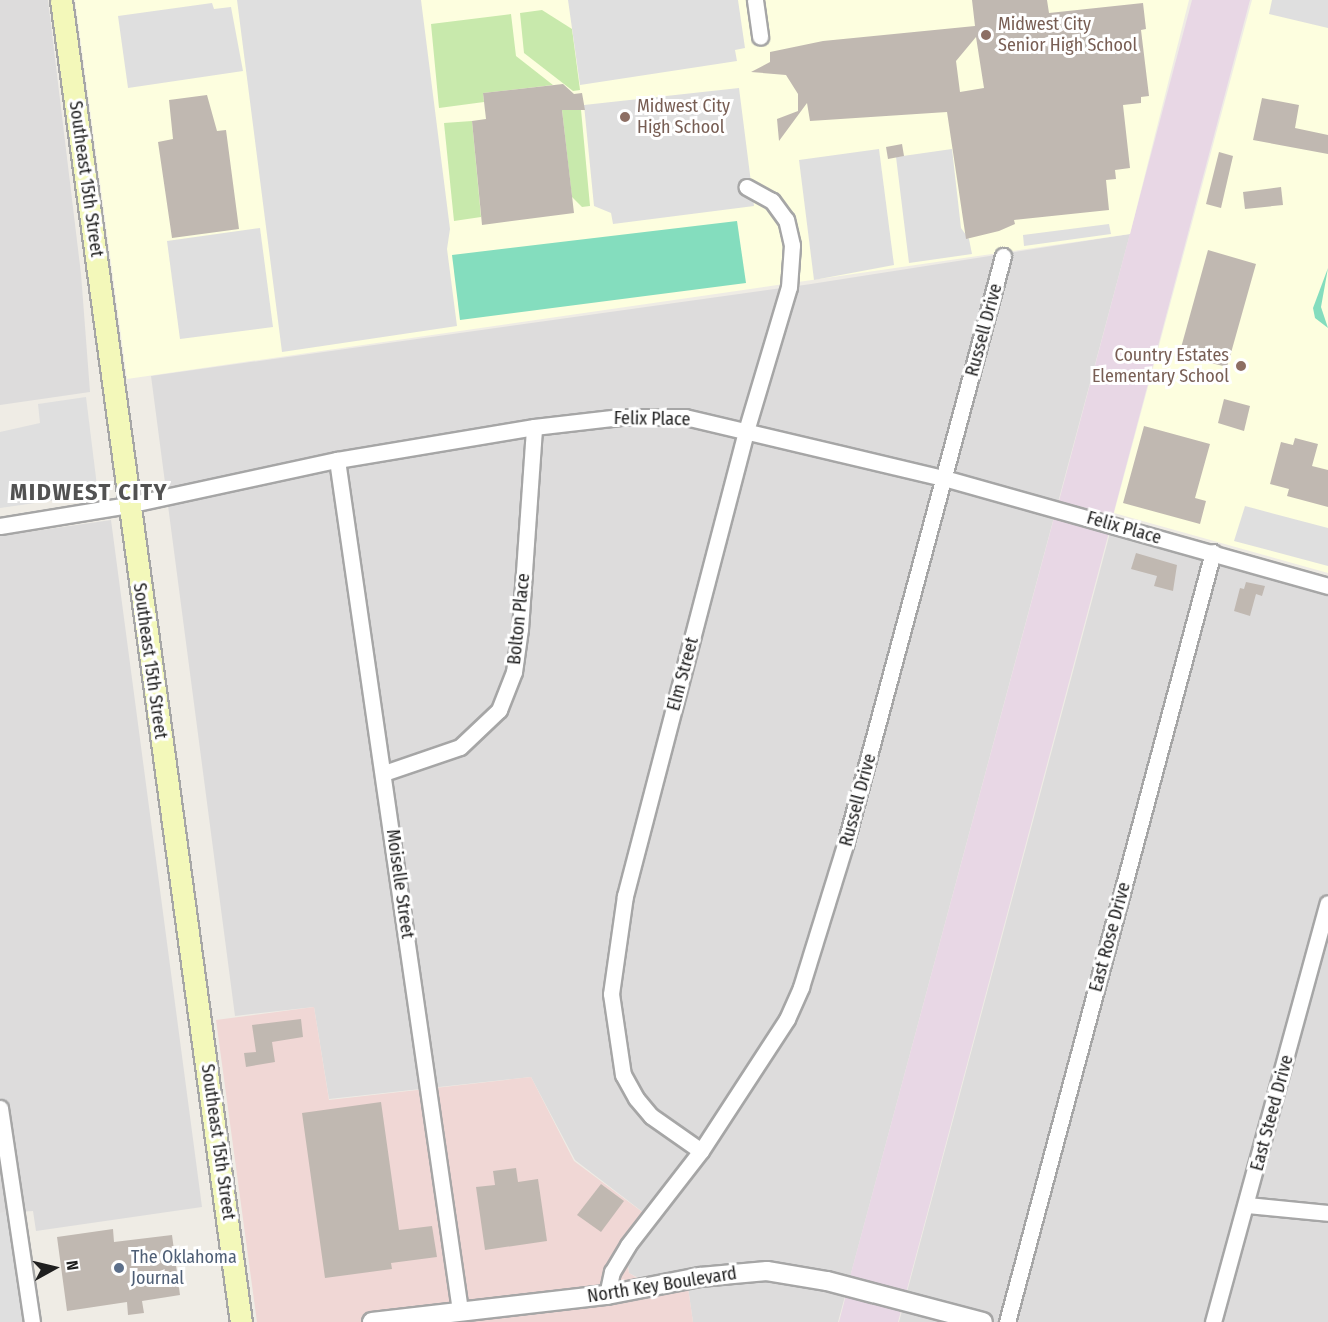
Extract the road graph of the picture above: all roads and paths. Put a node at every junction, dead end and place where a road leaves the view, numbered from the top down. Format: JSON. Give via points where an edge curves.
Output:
{"nodes":[{"id":1,"x":61,"y":0,"type":"edge"},
{"id":2,"x":755,"y":0,"type":"edge"},
{"id":3,"x":760,"y":37,"type":"dead end"},
{"id":4,"x":747,"y":187,"type":"dead end"},
{"id":5,"x":1003,"y":256,"type":"dead end"},
{"id":6,"x":534,"y":428,"type":"junction"},
{"id":7,"x":746,"y":431,"type":"junction"},
{"id":8,"x":337,"y":460,"type":"junction"},
{"id":9,"x":944,"y":478,"type":"junction"},
{"id":10,"x":128,"y":505,"type":"junction"},
{"id":11,"x":0,"y":526,"type":"edge"},
{"id":12,"x":1213,"y":552,"type":"junction"},
{"id":13,"x":1328,"y":586,"type":"edge"},
{"id":14,"x":384,"y":773,"type":"junction"},
{"id":15,"x":1328,"y":903,"type":"edge"},
{"id":16,"x":0,"y":1108,"type":"edge"},
{"id":17,"x":701,"y":1151,"type":"junction"},
{"id":18,"x":1247,"y":1205,"type":"junction"},
{"id":19,"x":1328,"y":1213,"type":"edge"},
{"id":20,"x":607,"y":1295,"type":"junction"},
{"id":21,"x":460,"y":1310,"type":"junction"},
{"id":22,"x":32,"y":1322,"type":"edge"},
{"id":23,"x":241,"y":1322,"type":"edge"},
{"id":24,"x":372,"y":1322,"type":"edge"},
{"id":25,"x":983,"y":1322,"type":"edge"},
{"id":26,"x":1007,"y":1322,"type":"edge"},
{"id":27,"x":1213,"y":1322,"type":"edge"}],
"edges":[{"from":1,"to":10,"type":"main road","name":"Southeast 15th Street"},
{"from":2,"to":3,"type":"street"},
{"from":4,"to":7,"type":"street","name":"Elm Street","via":[[761,193],[780,210],[786,220],[792,255],[789,288]]},
{"from":5,"to":9,"type":"street","name":"Russell Drive"},
{"from":6,"to":7,"type":"street","name":"Felix Place","via":[[651,416],[685,417]]},
{"from":6,"to":8,"type":"street","name":"Felix Place"},
{"from":6,"to":14,"type":"street","name":"Bolton Place","via":[[520,628],[514,672],[499,710],[460,747]]},
{"from":7,"to":9,"type":"street","name":"Felix Place"},
{"from":7,"to":17,"type":"street","name":"Elm Street","via":[[625,896],[611,994],[623,1075],[636,1098],[651,1116]]},
{"from":8,"to":10,"type":"street","name":"Felix Place"},
{"from":8,"to":14,"type":"street","name":"Moiselle Street"},
{"from":9,"to":12,"type":"street","name":"Felix Place"},
{"from":9,"to":17,"type":"street","name":"Russell Drive","via":[[815,951],[787,1019]]},
{"from":10,"to":11,"type":"street","name":"Felix Place"},
{"from":10,"to":23,"type":"main road","name":"Southeast 15th Street"},
{"from":12,"to":13,"type":"street","name":"Felix Place"},
{"from":12,"to":26,"type":"street","name":"East Rose Drive"},
{"from":14,"to":21,"type":"street","name":"Moiselle Street"},
{"from":15,"to":18,"type":"street","name":"East Steed Drive"},
{"from":16,"to":22,"type":"street"},
{"from":17,"to":20,"type":"street","name":"Russell Drive","via":[[628,1245],[612,1272]]},
{"from":18,"to":19,"type":"street"},
{"from":18,"to":27,"type":"street","name":"East Steed Drive"},
{"from":20,"to":21,"type":"street","name":"North Key Boulevard"},
{"from":20,"to":25,"type":"street","name":"North Key Boulevard","via":[[700,1277],[767,1271],[828,1281]]},
{"from":21,"to":24,"type":"street","name":"North Key Boulevard"}]}
